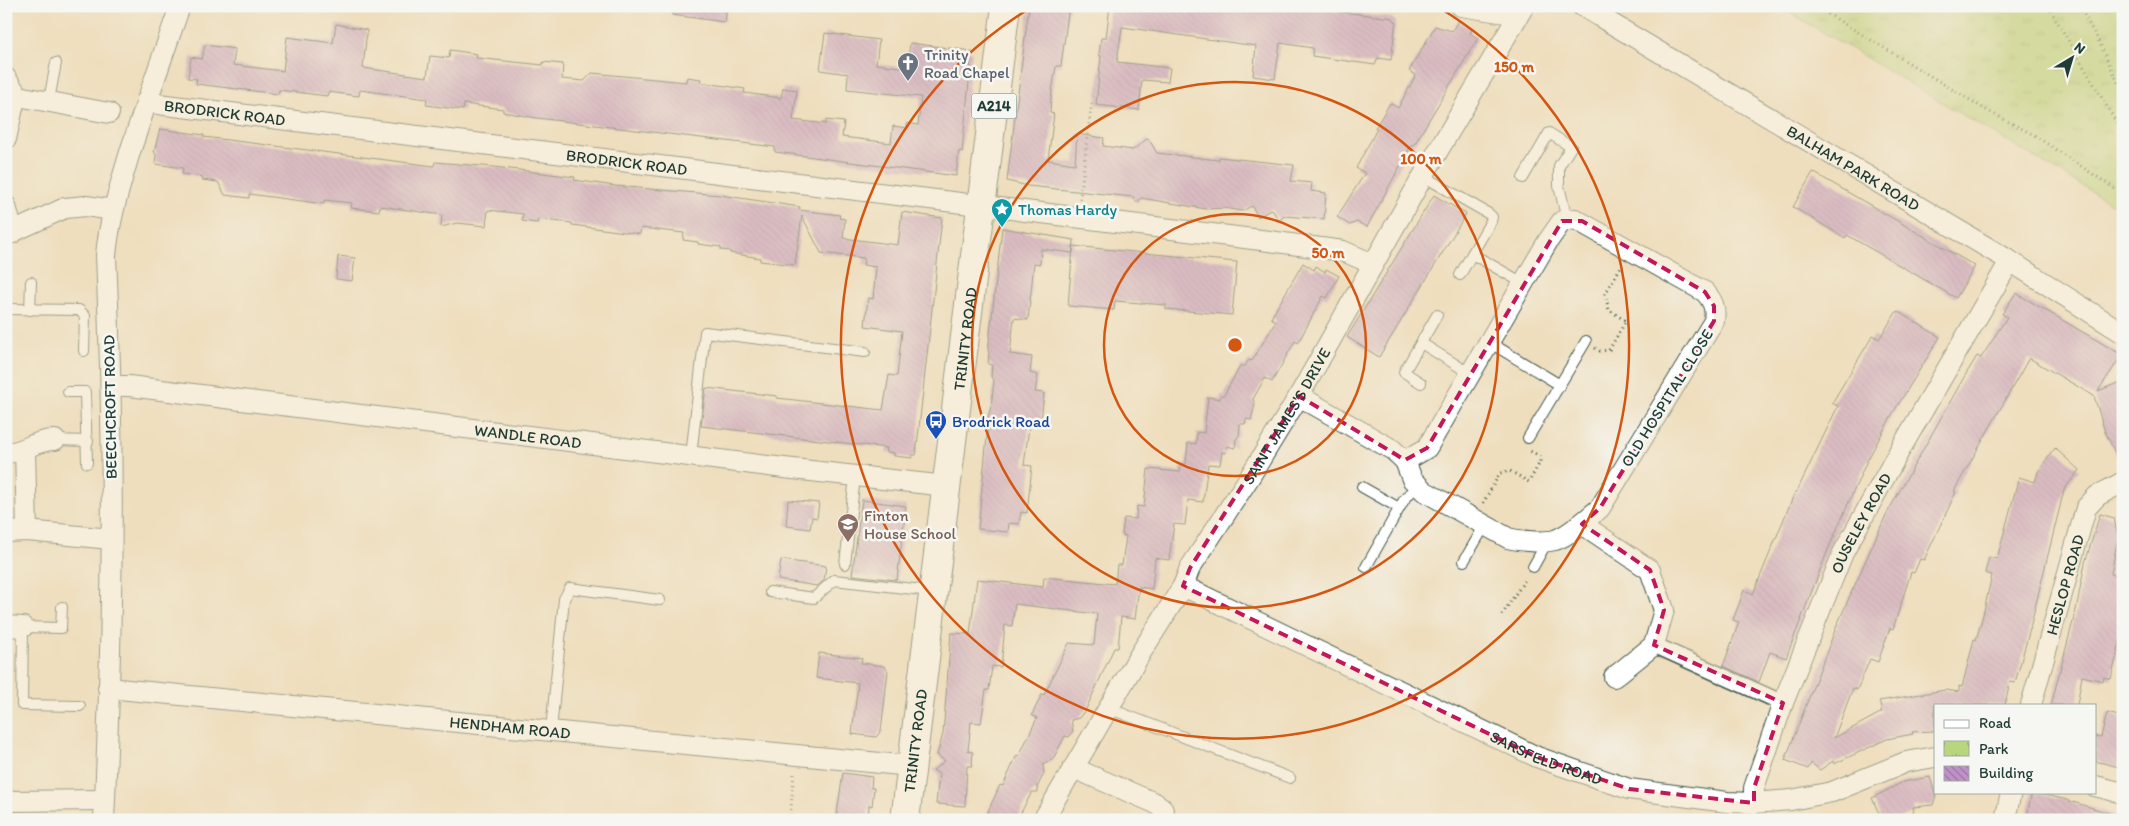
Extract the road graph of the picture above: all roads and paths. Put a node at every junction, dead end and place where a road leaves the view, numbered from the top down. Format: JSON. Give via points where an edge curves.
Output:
{"nodes":[{"id":1,"x":180,"y":6,"type":"edge"},
{"id":2,"x":1006,"y":6,"type":"edge"},
{"id":3,"x":1461,"y":6,"type":"edge"},
{"id":4,"x":1582,"y":6,"type":"edge"},
{"id":5,"x":1815,"y":6,"type":"edge"},
{"id":6,"x":2048,"y":6,"type":"edge"},
{"id":7,"x":2079,"y":6,"type":"edge"},
{"id":8,"x":1520,"y":12,"type":"edge"},
{"id":9,"x":56,"y":63,"type":"dead end"},
{"id":10,"x":6,"y":78,"type":"edge"},
{"id":11,"x":2123,"y":93,"type":"edge"},
{"id":12,"x":18,"y":96,"type":"junction"},
{"id":13,"x":48,"y":100,"type":"junction"},
{"id":14,"x":147,"y":100,"type":"junction"},
{"id":15,"x":1092,"y":100,"type":"dead end"},
{"id":16,"x":109,"y":113,"type":"dead end"},
{"id":17,"x":2123,"y":130,"type":"edge"},
{"id":18,"x":6,"y":139,"type":"edge"},
{"id":19,"x":1423,"y":176,"type":"junction"},
{"id":20,"x":1523,"y":178,"type":"dead end"},
{"id":21,"x":2123,"y":194,"type":"edge"},
{"id":22,"x":982,"y":205,"type":"junction"},
{"id":23,"x":6,"y":206,"type":"edge"},
{"id":24,"x":113,"y":210,"type":"junction"},
{"id":25,"x":1077,"y":217,"type":"junction"},
{"id":26,"x":1567,"y":220,"type":"junction"},
{"id":27,"x":10,"y":234,"type":"edge"},
{"id":28,"x":1632,"y":250,"type":"junction"},
{"id":29,"x":1472,"y":254,"type":"junction"},
{"id":30,"x":2010,"y":261,"type":"junction"},
{"id":31,"x":1373,"y":264,"type":"junction"},
{"id":32,"x":1460,"y":275,"type":"dead end"},
{"id":33,"x":31,"y":282,"type":"dead end"},
{"id":34,"x":1524,"y":282,"type":"junction"},
{"id":35,"x":6,"y":309,"type":"edge"},
{"id":36,"x":30,"y":310,"type":"junction"},
{"id":37,"x":1437,"y":315,"type":"dead end"},
{"id":38,"x":2123,"y":333,"type":"edge"},
{"id":39,"x":1586,"y":341,"type":"joint"},
{"id":40,"x":1489,"y":342,"type":"junction"},
{"id":41,"x":1421,"y":343,"type":"junction"},
{"id":42,"x":84,"y":351,"type":"dead end"},
{"id":43,"x":865,"y":352,"type":"dead end"},
{"id":44,"x":1471,"y":374,"type":"junction"},
{"id":45,"x":1421,"y":383,"type":"dead end"},
{"id":46,"x":1560,"y":385,"type":"junction"},
{"id":47,"x":111,"y":386,"type":"junction"},
{"id":48,"x":68,"y":392,"type":"dead end"},
{"id":49,"x":1299,"y":396,"type":"junction"},
{"id":50,"x":1528,"y":438,"type":"joint"},
{"id":51,"x":55,"y":440,"type":"joint"},
{"id":52,"x":88,"y":441,"type":"junction"},
{"id":53,"x":16,"y":451,"type":"edge"},
{"id":54,"x":691,"y":456,"type":"junction"},
{"id":55,"x":1405,"y":461,"type":"junction"},
{"id":56,"x":87,"y":463,"type":"dead end"},
{"id":57,"x":855,"y":477,"type":"junction"},
{"id":58,"x":2123,"y":482,"type":"edge"},
{"id":59,"x":1417,"y":485,"type":"junction"},
{"id":60,"x":946,"y":486,"type":"junction"},
{"id":61,"x":1362,"y":487,"type":"dead end"},
{"id":62,"x":1399,"y":508,"type":"junction"},
{"id":63,"x":1479,"y":522,"type":"junction"},
{"id":64,"x":1582,"y":524,"type":"junction"},
{"id":65,"x":27,"y":531,"type":"junction"},
{"id":66,"x":6,"y":532,"type":"edge"},
{"id":67,"x":112,"y":539,"type":"junction"},
{"id":68,"x":1549,"y":540,"type":"junction"},
{"id":69,"x":1464,"y":561,"type":"dead end"},
{"id":70,"x":845,"y":564,"type":"dead end"},
{"id":71,"x":1366,"y":567,"type":"dead end"},
{"id":72,"x":1533,"y":567,"type":"joint"},
{"id":73,"x":1184,"y":586,"type":"junction"},
{"id":74,"x":932,"y":591,"type":"junction"},
{"id":75,"x":770,"y":592,"type":"dead end"},
{"id":76,"x":660,"y":600,"type":"dead end"},
{"id":77,"x":62,"y":607,"type":"dead end"},
{"id":78,"x":1502,"y":615,"type":"dead end"},
{"id":79,"x":15,"y":626,"type":"edge"},
{"id":80,"x":1654,"y":645,"type":"junction"},
{"id":81,"x":1614,"y":678,"type":"dead end"},
{"id":82,"x":108,"y":688,"type":"junction"},
{"id":83,"x":1783,"y":703,"type":"junction"},
{"id":84,"x":2031,"y":704,"type":"edge"},
{"id":85,"x":80,"y":706,"type":"dead end"},
{"id":86,"x":1108,"y":708,"type":"junction"},
{"id":87,"x":551,"y":730,"type":"junction"},
{"id":88,"x":796,"y":754,"type":"junction"},
{"id":89,"x":1934,"y":757,"type":"edge"},
{"id":90,"x":911,"y":766,"type":"junction"},
{"id":91,"x":1073,"y":768,"type":"junction"},
{"id":92,"x":1290,"y":778,"type":"dead end"},
{"id":93,"x":2096,"y":786,"type":"edge"},
{"id":94,"x":2123,"y":793,"type":"edge"},
{"id":95,"x":2011,"y":794,"type":"edge"},
{"id":96,"x":6,"y":801,"type":"edge"},
{"id":97,"x":1754,"y":803,"type":"junction"},
{"id":98,"x":104,"y":810,"type":"edge"},
{"id":99,"x":790,"y":820,"type":"edge"},
{"id":100,"x":905,"y":820,"type":"edge"},
{"id":101,"x":1043,"y":820,"type":"edge"},
{"id":102,"x":1166,"y":820,"type":"edge"},
{"id":103,"x":2005,"y":820,"type":"edge"}],
"edges":[{"from":1,"to":14,"type":"street","name":"BEECHCROFT ROAD"},
{"from":2,"to":22,"type":"highway","name":"TRINITY ROAD","number":"A214"},
{"from":3,"to":8,"type":"street"},
{"from":4,"to":30,"type":"street","name":"BALHAM PARK ROAD"},
{"from":5,"to":21,"type":"path","via":[[1988,111],[2034,135]]},
{"from":6,"to":17,"type":"path"},
{"from":7,"to":11,"type":"path"},
{"from":8,"to":19,"type":"street","name":"SAINT JAMES'S DRIVE"},
{"from":9,"to":13,"type":"lane"},
{"from":10,"to":12,"type":"street"},
{"from":12,"to":13,"type":"street"},
{"from":12,"to":18,"type":"street"},
{"from":13,"to":16,"type":"street"},
{"from":14,"to":22,"type":"street","name":"BRODRICK ROAD","via":[[158,104]]},
{"from":14,"to":24,"type":"street","name":"BEECHCROFT ROAD"},
{"from":15,"to":25,"type":"path"},
{"from":19,"to":29,"type":"lane","via":[[1492,217]]},
{"from":19,"to":31,"type":"street","name":"SAINT JAMES'S DRIVE"},
{"from":20,"to":26,"type":"lane","via":[[1549,132],[1571,147],[1559,166],[1559,186]]},
{"from":22,"to":25,"type":"street","name":"BRODRICK ROAD"},
{"from":22,"to":60,"type":"highway","name":"TRINITY ROAD","number":"A214"},
{"from":23,"to":27,"type":"street"},
{"from":24,"to":27,"type":"street","via":[[86,206],[65,208]]},
{"from":24,"to":47,"type":"street","name":"BEECHCROFT ROAD","via":[[106,256]]},
{"from":25,"to":31,"type":"street","name":"BRODRICK ROAD","via":[[1343,251]]},
{"from":26,"to":28,"type":"street","name":"OLD HOSPITAL CLOSE","via":[[1582,221]]},
{"from":26,"to":34,"type":"street","via":[[1558,225]]},
{"from":28,"to":39,"type":"path","via":[[1605,294],[1609,310],[1626,321],[1609,350],[1600,351]]},
{"from":28,"to":64,"type":"street","name":"OLD HOSPITAL CLOSE","via":[[1705,292],[1712,299],[1714,321],[1600,508]]},
{"from":29,"to":32,"type":"lane"},
{"from":29,"to":34,"type":"lane"},
{"from":30,"to":38,"type":"street","name":"BALHAM PARK ROAD"},
{"from":30,"to":83,"type":"street","name":"OUSELEY ROAD","via":[[1900,448],[1843,553]]},
{"from":31,"to":49,"type":"street","name":"SAINT JAMES'S DRIVE"},
{"from":33,"to":36,"type":"lane"},
{"from":34,"to":40,"type":"street"},
{"from":35,"to":36,"type":"lane"},
{"from":36,"to":42,"type":"lane","via":[[83,312]]},
{"from":37,"to":41,"type":"lane"},
{"from":39,"to":46,"type":"lane"},
{"from":40,"to":44,"type":"street"},
{"from":40,"to":46,"type":"lane"},
{"from":41,"to":44,"type":"lane"},
{"from":41,"to":45,"type":"lane","via":[[1404,372]]},
{"from":43,"to":54,"type":"lane","via":[[705,332]]},
{"from":44,"to":55,"type":"street","via":[[1427,448]]},
{"from":46,"to":50,"type":"lane"},
{"from":47,"to":54,"type":"street","name":"WANDLE ROAD"},
{"from":47,"to":67,"type":"street","name":"BEECHCROFT ROAD"},
{"from":48,"to":52,"type":"lane","via":[[85,392]]},
{"from":49,"to":55,"type":"street","via":[[1393,450]]},
{"from":49,"to":73,"type":"street","name":"SAINT JAMES'S DRIVE","via":[[1190,568]]},
{"from":50,"to":63,"type":"path","via":[[1520,444],[1540,456],[1529,482],[1510,471],[1500,473]]},
{"from":51,"to":52,"type":"lane"},
{"from":51,"to":53,"type":"street","via":[[43,440]]},
{"from":52,"to":56,"type":"lane"},
{"from":53,"to":65,"type":"street"},
{"from":54,"to":57,"type":"street","name":"WANDLE ROAD"},
{"from":55,"to":59,"type":"street"},
{"from":57,"to":60,"type":"street","name":"WANDLE ROAD"},
{"from":57,"to":70,"type":"lane"},
{"from":58,"to":84,"type":"street","name":"HESLOP ROAD","via":[[2097,496],[2086,508]]},
{"from":59,"to":62,"type":"lane"},
{"from":59,"to":63,"type":"street","name":"OLD HOSPITAL CLOSE"},
{"from":60,"to":74,"type":"highway","name":"TRINITY ROAD","number":"A214"},
{"from":61,"to":62,"type":"lane"},
{"from":62,"to":71,"type":"lane"},
{"from":63,"to":68,"type":"street","name":"OLD HOSPITAL CLOSE","via":[[1518,541]]},
{"from":63,"to":69,"type":"lane"},
{"from":64,"to":68,"type":"street","name":"OLD HOSPITAL CLOSE","via":[[1555,540]]},
{"from":64,"to":80,"type":"street","via":[[1650,570],[1664,610]]},
{"from":65,"to":66,"type":"street"},
{"from":65,"to":67,"type":"street"},
{"from":67,"to":82,"type":"street","name":"BEECHCROFT ROAD"},
{"from":68,"to":72,"type":"lane"},
{"from":72,"to":78,"type":"path"},
{"from":73,"to":86,"type":"street","name":"SAINT JAMES'S DRIVE"},
{"from":73,"to":97,"type":"street","name":"SARSFELD ROAD","via":[[1537,757],[1629,789]]},
{"from":74,"to":75,"type":"lane","via":[[834,580],[814,598]]},
{"from":74,"to":90,"type":"highway","name":"TRINITY ROAD","number":"A214"},
{"from":76,"to":87,"type":"lane","via":[[570,588],[564,599]]},
{"from":77,"to":79,"type":"lane","via":[[61,628]]},
{"from":79,"to":85,"type":"lane","via":[[22,706]]},
{"from":80,"to":81,"type":"street"},
{"from":80,"to":83,"type":"street"},
{"from":82,"to":87,"type":"street","name":"HENDHAM ROAD"},
{"from":82,"to":98,"type":"street","name":"BEECHCROFT ROAD"},
{"from":83,"to":97,"type":"street","name":"OUSELEY ROAD","via":[[1754,788]]},
{"from":86,"to":91,"type":"street","name":"SAINT JAMES'S DRIVE"},
{"from":86,"to":92,"type":"lane"},
{"from":87,"to":88,"type":"street","name":"HENDHAM ROAD"},
{"from":88,"to":90,"type":"street","name":"HENDHAM ROAD"},
{"from":88,"to":99,"type":"path"},
{"from":89,"to":97,"type":"street","name":"SARSFELD ROAD","via":[[1906,762],[1832,792]]},
{"from":90,"to":100,"type":"highway","name":"TRINITY ROAD","number":"A214"},
{"from":91,"to":101,"type":"street","name":"SAINT JAMES'S DRIVE"},
{"from":91,"to":102,"type":"street","via":[[1156,803],[1162,808]]},
{"from":93,"to":94,"type":"street"},
{"from":95,"to":103,"type":"street"},
{"from":96,"to":98,"type":"street"}]}
